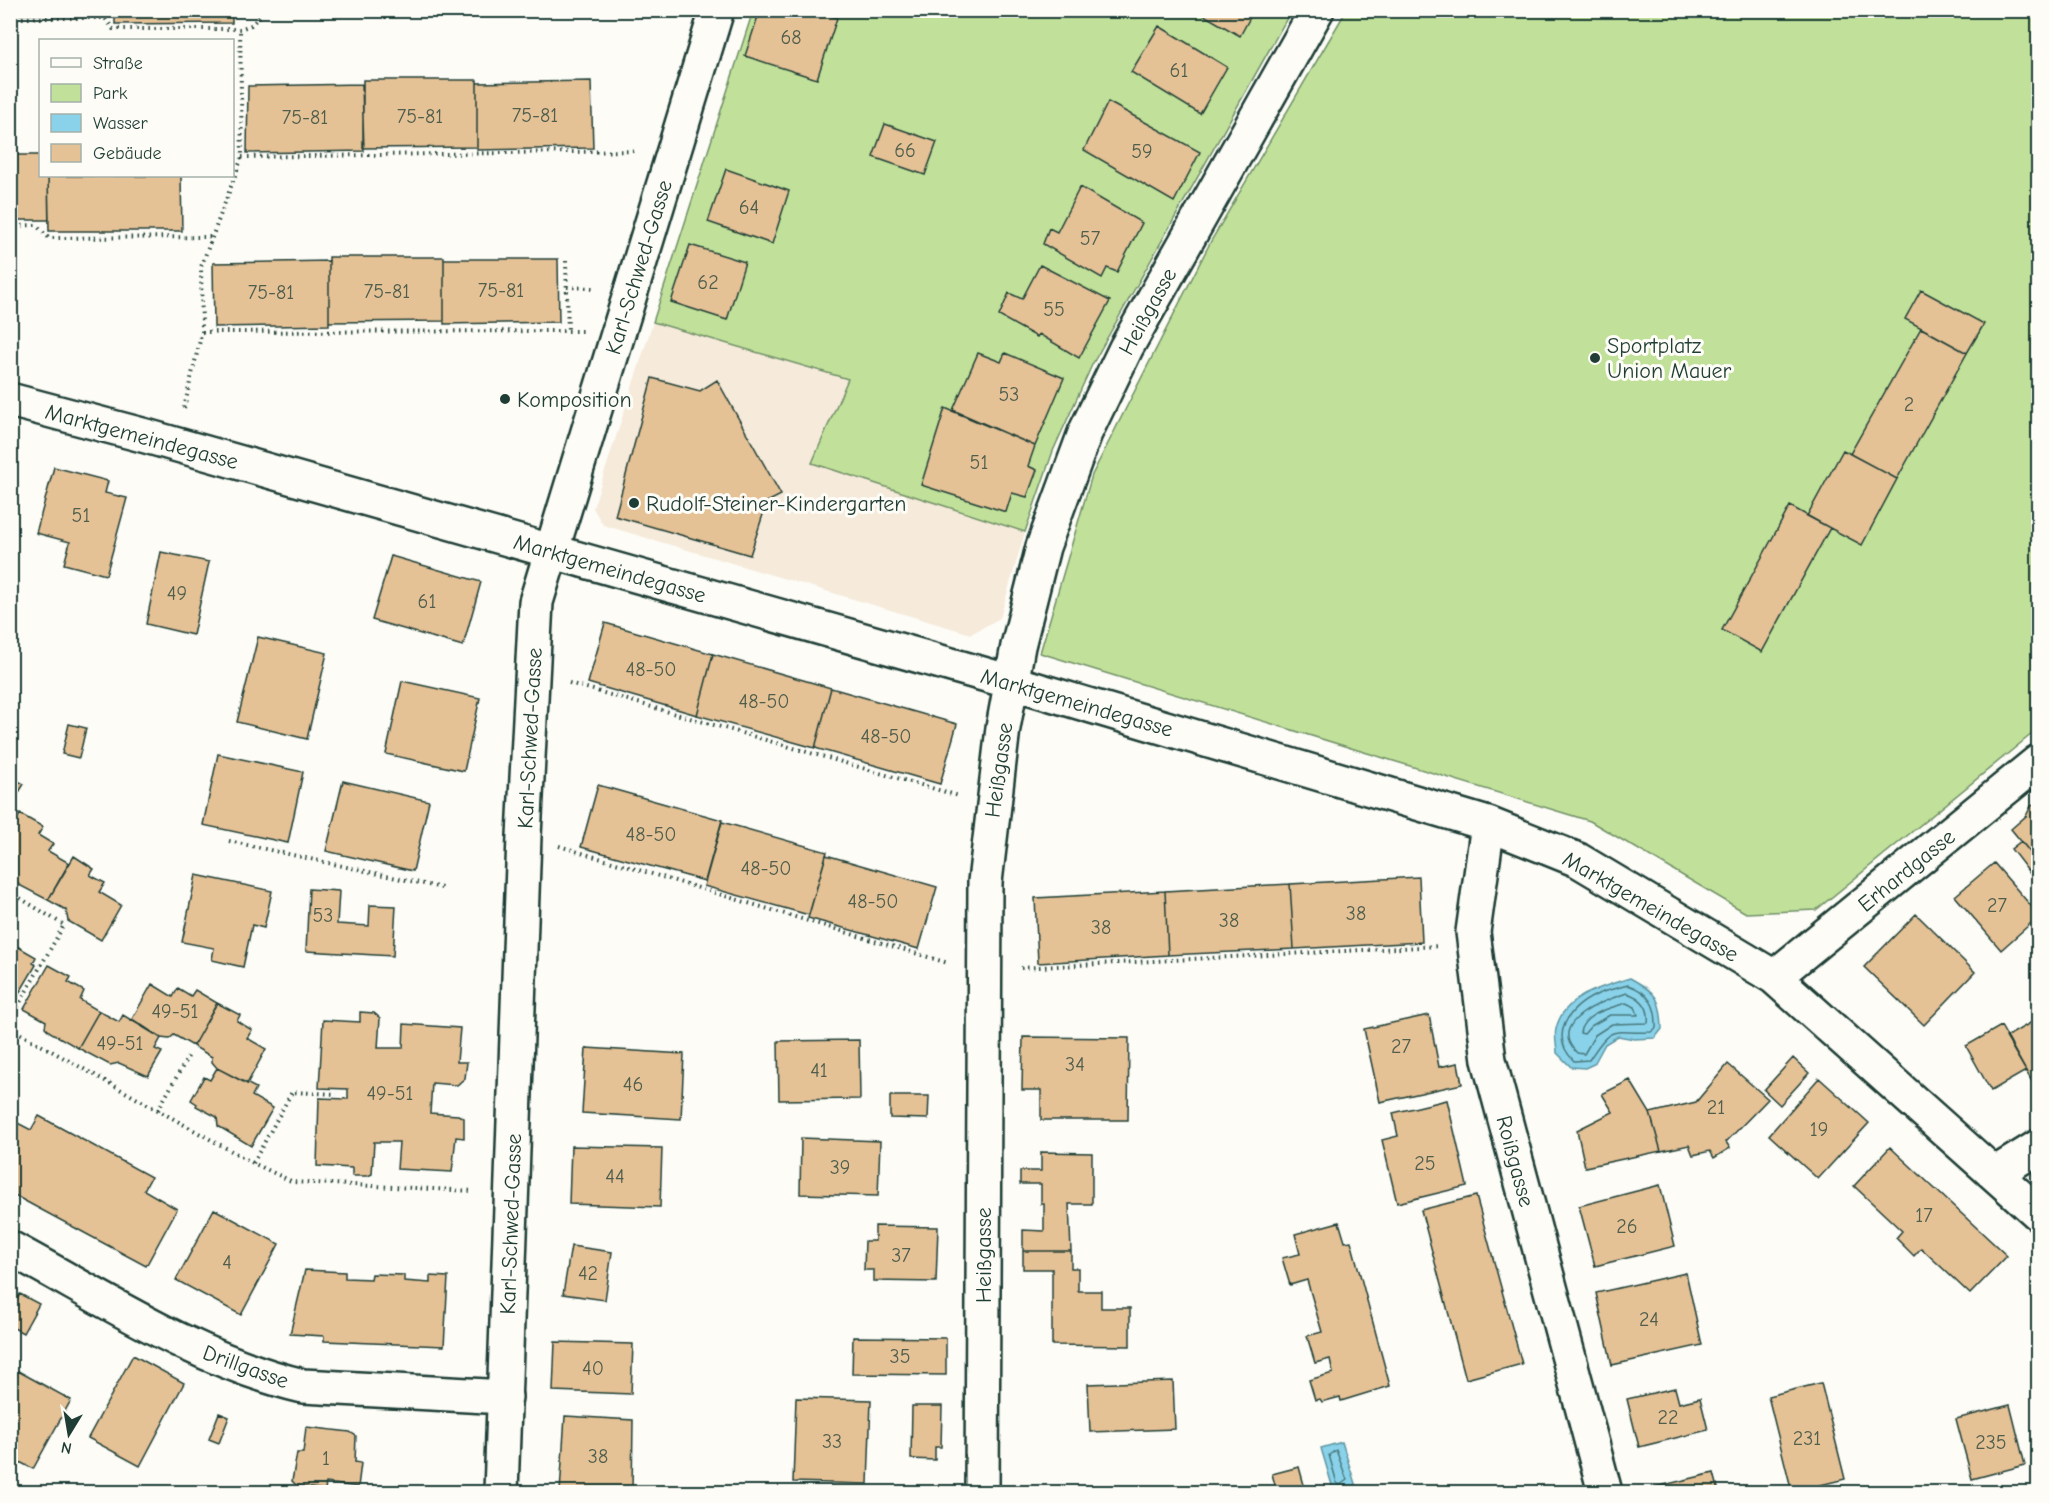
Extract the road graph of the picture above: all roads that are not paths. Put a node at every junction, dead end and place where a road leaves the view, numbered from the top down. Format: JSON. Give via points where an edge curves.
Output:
{"nodes":[{"id":1,"x":717,"y":10,"type":"edge"},
{"id":2,"x":1317,"y":10,"type":"edge"},
{"id":3,"x":10,"y":400,"type":"edge"},
{"id":4,"x":550,"y":552,"type":"junction"},
{"id":5,"x":1011,"y":682,"type":"junction"},
{"id":6,"x":2038,"y":762,"type":"edge"},
{"id":7,"x":1488,"y":824,"type":"junction"},
{"id":8,"x":1774,"y":978,"type":"junction"},
{"id":9,"x":2038,"y":1147,"type":"edge"},
{"id":10,"x":1996,"y":1173,"type":"junction"},
{"id":11,"x":2038,"y":1213,"type":"edge"},
{"id":12,"x":10,"y":1248,"type":"edge"},
{"id":13,"x":505,"y":1397,"type":"junction"},
{"id":14,"x":501,"y":1492,"type":"edge"},
{"id":15,"x":982,"y":1492,"type":"edge"},
{"id":16,"x":1605,"y":1492,"type":"edge"}],
"edges":[{"from":1,"to":4,"type":"street","name":"Karl-Schwed-Gasse"},
{"from":2,"to":5,"type":"street","name":"Heißgasse","via":[[1126,348],[1085,434],[1043,548]]},
{"from":3,"to":4,"type":"street","name":"Marktgemeindegasse"},
{"from":4,"to":5,"type":"street","name":"Marktgemeindegasse"},
{"from":4,"to":13,"type":"street","name":"Karl-Schwed-Gasse","via":[[536,602]]},
{"from":5,"to":7,"type":"street","name":"Marktgemeindegasse"},
{"from":5,"to":15,"type":"street","name":"Heißgasse","via":[[985,882]]},
{"from":6,"to":8,"type":"street","name":"Erhardgasse"},
{"from":7,"to":8,"type":"street","name":"Marktgemeindegasse","via":[[1578,860]]},
{"from":7,"to":16,"type":"street","name":"Roißgasse","via":[[1473,932],[1489,1060]]},
{"from":8,"to":10,"type":"street","name":"Marktgemeindegasse"},
{"from":9,"to":10,"type":"street"},
{"from":10,"to":11,"type":"street","name":"Marktgemeindegasse"},
{"from":12,"to":13,"type":"street","name":"Drillgasse","via":[[195,1348],[275,1379],[303,1386]]},
{"from":13,"to":14,"type":"street","name":"Karl-Schwed-Gasse"}]}
